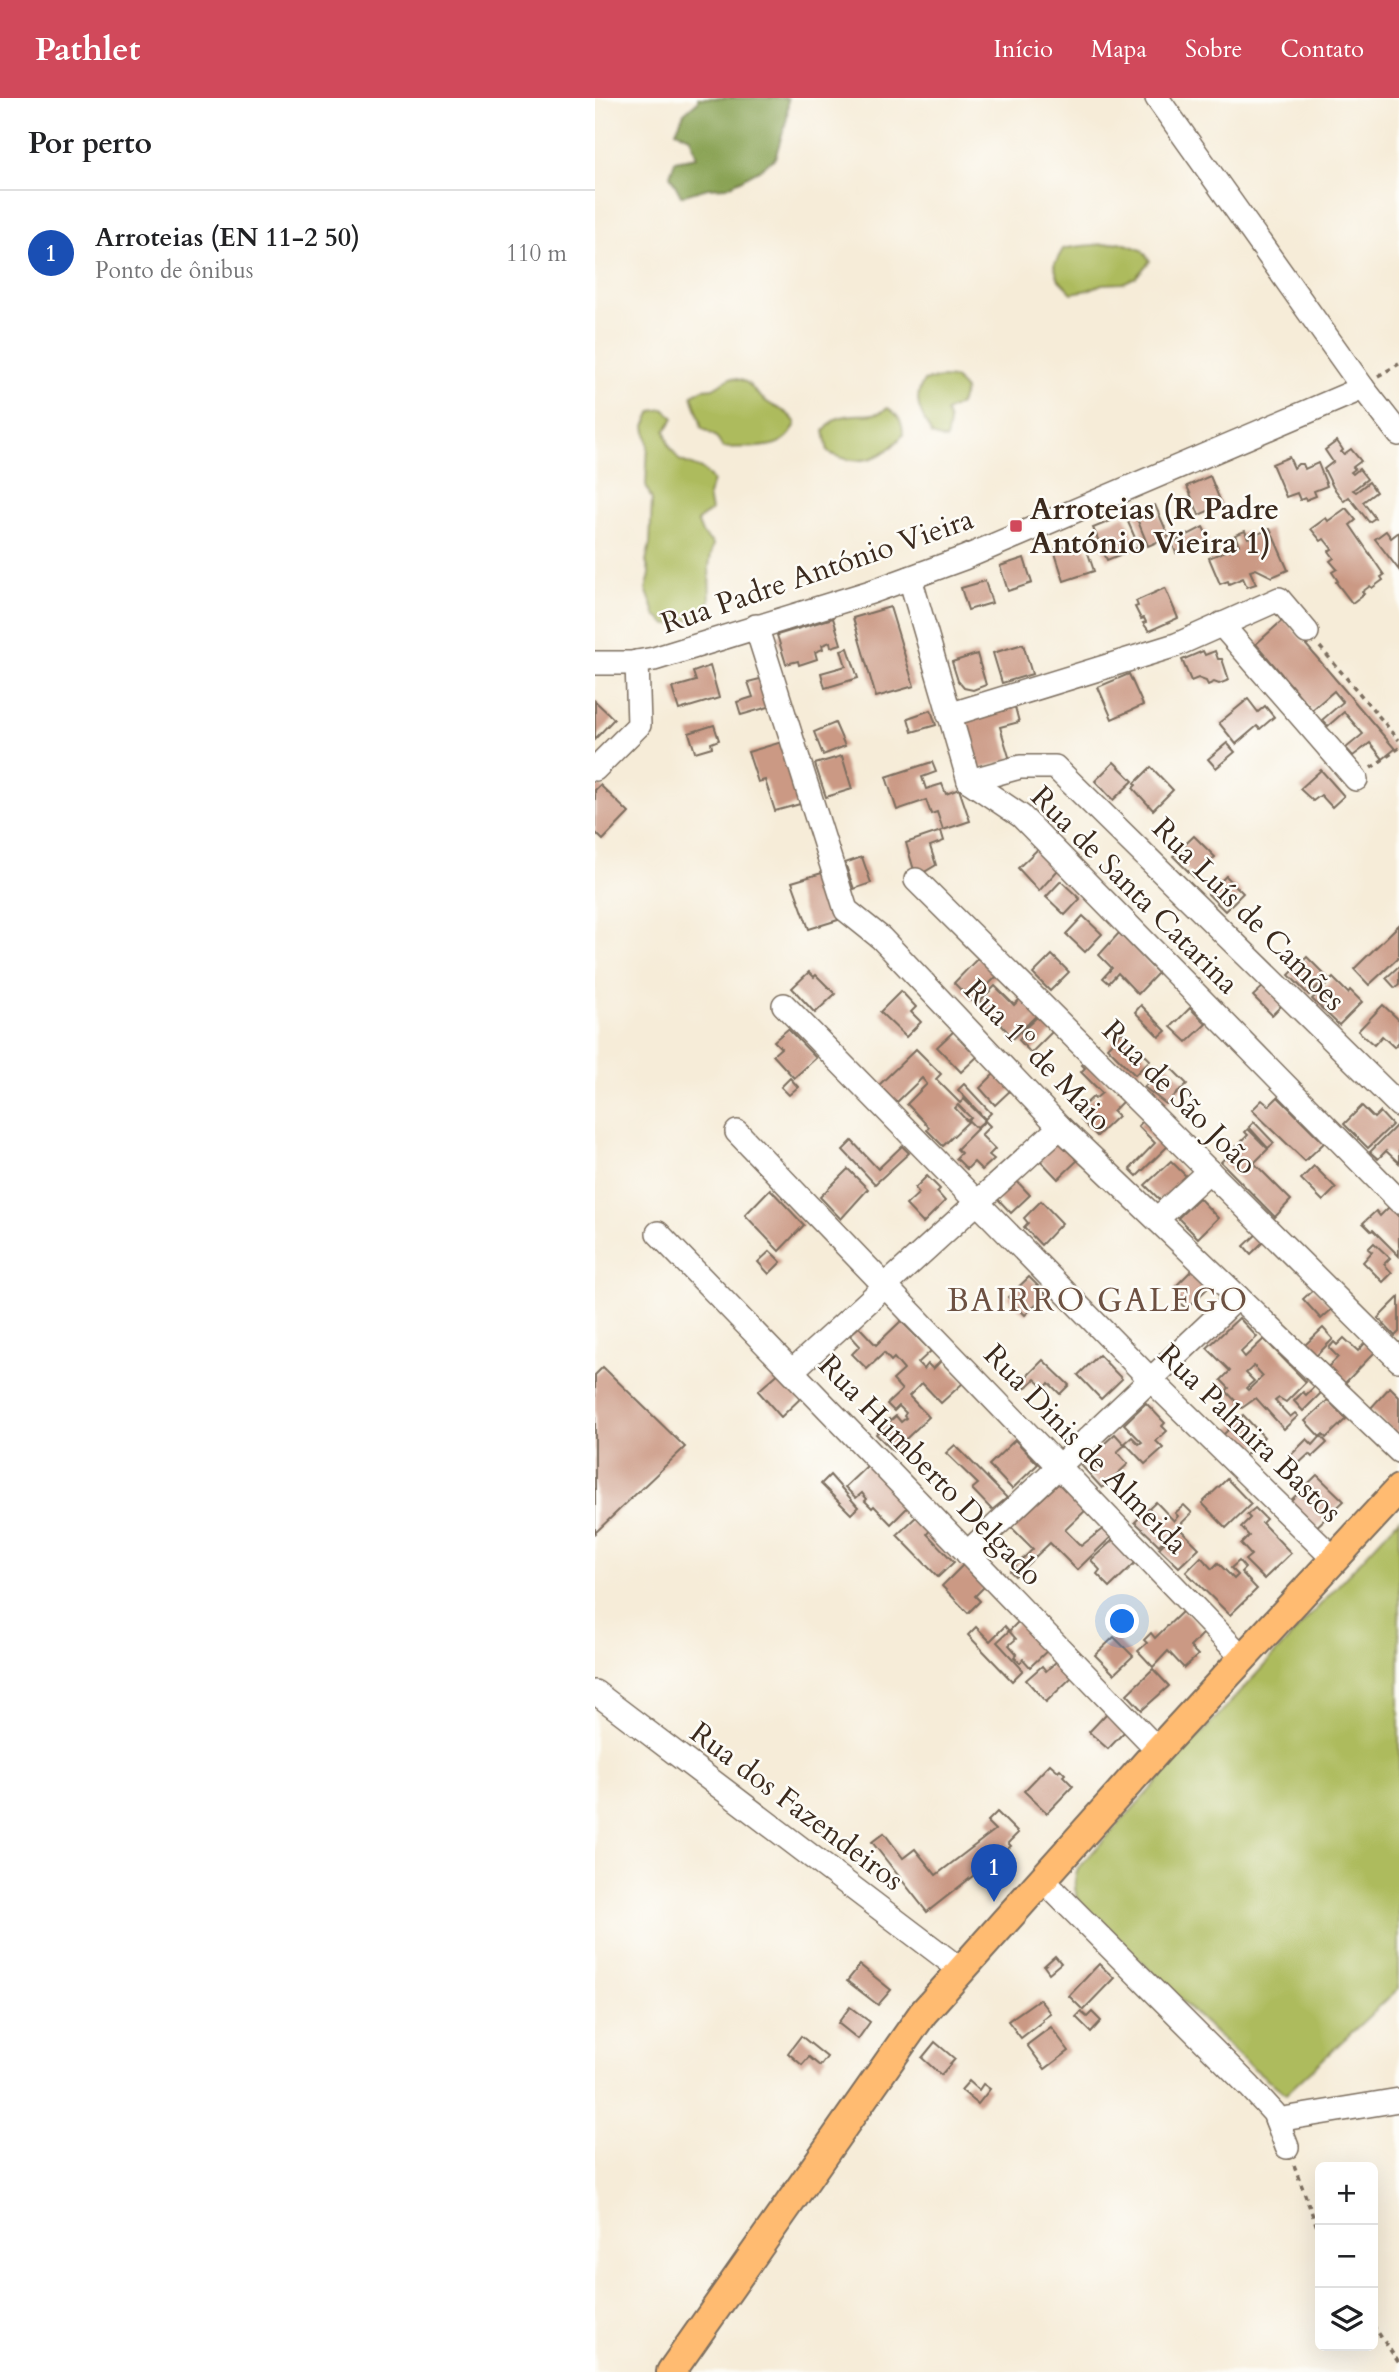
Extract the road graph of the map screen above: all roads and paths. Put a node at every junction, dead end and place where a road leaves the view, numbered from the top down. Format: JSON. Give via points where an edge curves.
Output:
{"nodes":[{"id":1,"x":1157,"y":98,"type":"edge"},
{"id":2,"x":1363,"y":388,"type":"junction"},
{"id":3,"x":1399,"y":434,"type":"edge"},
{"id":4,"x":910,"y":578,"type":"junction"},
{"id":5,"x":1221,"y":624,"type":"junction"},
{"id":6,"x":756,"y":626,"type":"junction"},
{"id":7,"x":1307,"y":632,"type":"joint"},
{"id":8,"x":637,"y":662,"type":"junction"},
{"id":9,"x":595,"y":663,"type":"edge"},
{"id":10,"x":949,"y":715,"type":"junction"},
{"id":11,"x":1399,"y":740,"type":"edge"},
{"id":12,"x":1399,"y":748,"type":"edge"},
{"id":13,"x":595,"y":769,"type":"edge"},
{"id":14,"x":1356,"y":779,"type":"joint"},
{"id":15,"x":969,"y":780,"type":"junction"},
{"id":16,"x":916,"y":880,"type":"dead end"},
{"id":17,"x":784,"y":1005,"type":"dead end"},
{"id":18,"x":1399,"y":1105,"type":"edge"},
{"id":19,"x":1060,"y":1127,"type":"junction"},
{"id":20,"x":737,"y":1132,"type":"dead end"},
{"id":21,"x":1209,"y":1171,"type":"junction"},
{"id":22,"x":1399,"y":1200,"type":"edge"},
{"id":23,"x":976,"y":1202,"type":"junction"},
{"id":24,"x":1157,"y":1219,"type":"junction"},
{"id":25,"x":658,"y":1233,"type":"dead end"},
{"id":26,"x":885,"y":1286,"type":"junction"},
{"id":27,"x":1238,"y":1297,"type":"junction"},
{"id":28,"x":1399,"y":1360,"type":"edge"},
{"id":29,"x":792,"y":1371,"type":"junction"},
{"id":30,"x":1151,"y":1380,"type":"junction"},
{"id":31,"x":1399,"y":1451,"type":"edge"},
{"id":32,"x":1059,"y":1466,"type":"junction"},
{"id":33,"x":1399,"y":1489,"type":"edge"},
{"id":34,"x":967,"y":1553,"type":"junction"},
{"id":35,"x":1334,"y":1559,"type":"junction"},
{"id":36,"x":1243,"y":1658,"type":"junction"},
{"id":37,"x":595,"y":1692,"type":"edge"},
{"id":38,"x":1158,"y":1750,"type":"junction"},
{"id":39,"x":1042,"y":1879,"type":"junction"},
{"id":40,"x":961,"y":1970,"type":"junction"},
{"id":41,"x":1399,"y":2100,"type":"edge"},
{"id":42,"x":1277,"y":2120,"type":"junction"},
{"id":43,"x":1287,"y":2147,"type":"joint"},
{"id":44,"x":1316,"y":2225,"type":"edge"},
{"id":45,"x":1378,"y":2332,"type":"edge"},
{"id":46,"x":1399,"y":2363,"type":"edge"},
{"id":47,"x":671,"y":2372,"type":"edge"}],
"edges":[{"from":1,"to":2,"type":"street"},
{"from":2,"to":3,"type":"street"},
{"from":2,"to":4,"type":"street","name":"Rua Padre António Vieira"},
{"from":4,"to":6,"type":"street","name":"Rua Padre António Vieira"},
{"from":4,"to":10,"type":"street"},
{"from":5,"to":7,"type":"street","via":[[1279,599]]},
{"from":5,"to":10,"type":"street","via":[[1176,645]]},
{"from":5,"to":14,"type":"street"},
{"from":6,"to":8,"type":"street","name":"Rua Padre António Vieira"},
{"from":6,"to":19,"type":"street","name":"Rua 1º de Maio","via":[[846,910],[881,938]]},
{"from":7,"to":11,"type":"path"},
{"from":8,"to":9,"type":"street","name":"Rua Padre António Vieira"},
{"from":8,"to":13,"type":"street","via":[[639,725]]},
{"from":10,"to":15,"type":"street"},
{"from":12,"to":14,"type":"path"},
{"from":15,"to":18,"type":"street","name":"Rua Luís de Camões","via":[[1020,767],[1055,767]]},
{"from":15,"to":22,"type":"street","name":"Rua de Santa Catarina","via":[[1021,816]]},
{"from":16,"to":21,"type":"street","name":"Rua de São João"},
{"from":17,"to":23,"type":"street","name":"Rua Palmira Bastos"},
{"from":19,"to":23,"type":"street"},
{"from":19,"to":24,"type":"street","name":"Rua 1º de Maio"},
{"from":20,"to":26,"type":"street","name":"Rua Dinis de Almeida"},
{"from":21,"to":24,"type":"street"},
{"from":21,"to":28,"type":"street","name":"Rua de São João"},
{"from":23,"to":26,"type":"street"},
{"from":23,"to":30,"type":"street","name":"Rua Palmira Bastos"},
{"from":24,"to":27,"type":"street","name":"Rua 1º de Maio"},
{"from":25,"to":29,"type":"street","name":"Rua Humberto Delgado"},
{"from":26,"to":29,"type":"street"},
{"from":26,"to":32,"type":"street","name":"Rua Dinis de Almeida"},
{"from":27,"to":30,"type":"street"},
{"from":27,"to":31,"type":"street","name":"Rua 1º de Maio"},
{"from":29,"to":34,"type":"street","name":"Rua Humberto Delgado"},
{"from":30,"to":32,"type":"street"},
{"from":30,"to":35,"type":"street","name":"Rua Palmira Bastos"},
{"from":32,"to":34,"type":"street"},
{"from":32,"to":36,"type":"street","name":"Rua Dinis de Almeida"},
{"from":33,"to":35,"type":"main road"},
{"from":34,"to":38,"type":"street","name":"Rua Humberto Delgado"},
{"from":35,"to":36,"type":"main road"},
{"from":36,"to":38,"type":"main road"},
{"from":37,"to":40,"type":"street","name":"Rua dos Fazendeiros"},
{"from":38,"to":39,"type":"main road"},
{"from":39,"to":40,"type":"main road"},
{"from":39,"to":42,"type":"street","via":[[1250,2087]]},
{"from":40,"to":47,"type":"main road","via":[[923,2013]]},
{"from":41,"to":42,"type":"street"},
{"from":42,"to":43,"type":"street"},
{"from":43,"to":44,"type":"path"},
{"from":45,"to":46,"type":"path"}]}
